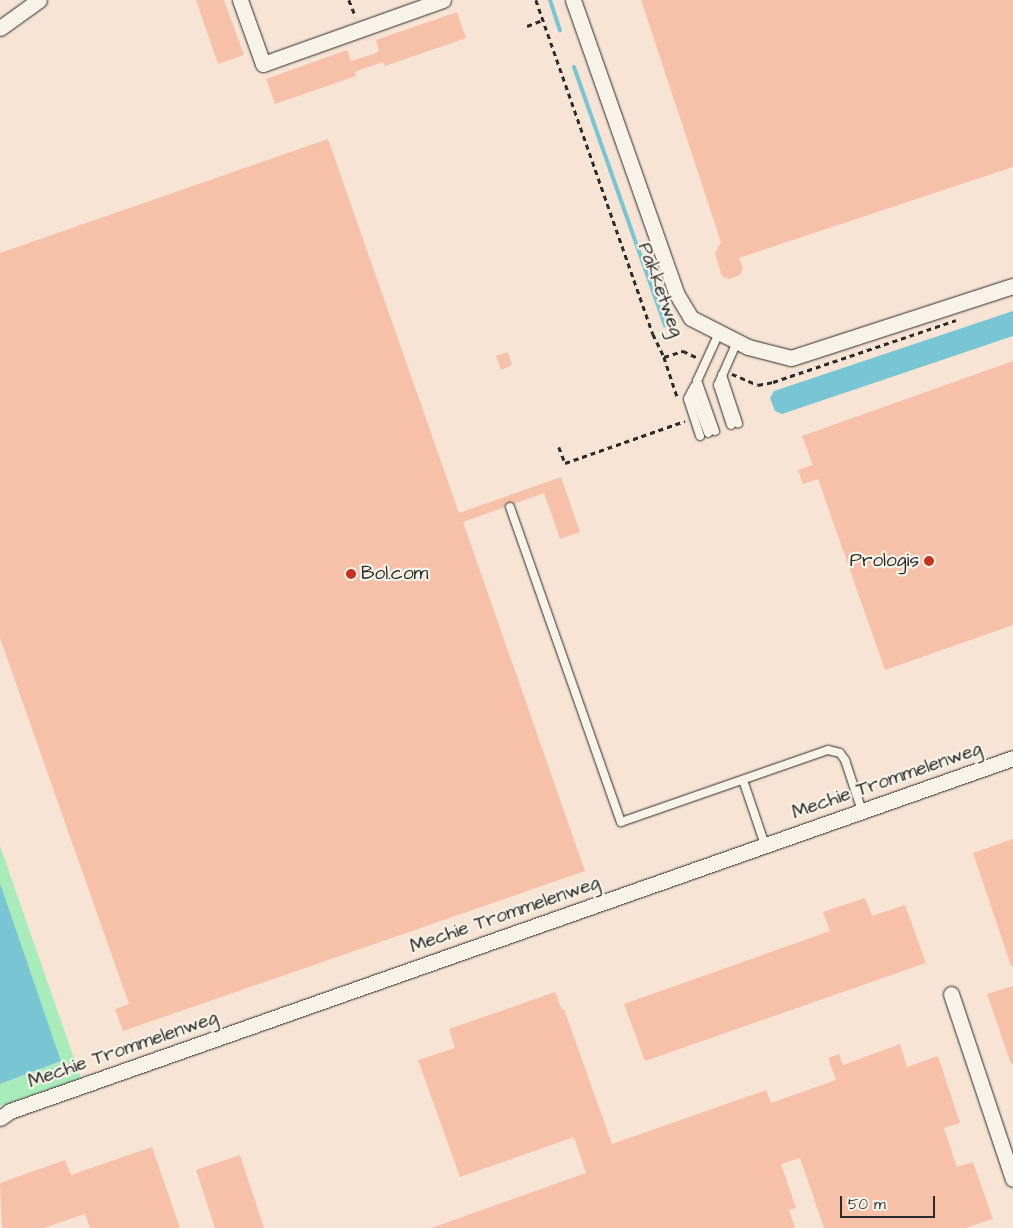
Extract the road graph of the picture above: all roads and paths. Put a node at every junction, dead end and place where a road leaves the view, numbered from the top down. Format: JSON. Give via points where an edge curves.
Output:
{"nodes":[{"id":1,"x":39,"y":0,"type":"edge"},
{"id":2,"x":240,"y":0,"type":"edge"},
{"id":3,"x":349,"y":0,"type":"edge"},
{"id":4,"x":442,"y":0,"type":"edge"},
{"id":5,"x":536,"y":0,"type":"edge"},
{"id":6,"x":573,"y":0,"type":"edge"},
{"id":7,"x":543,"y":20,"type":"junction"},
{"id":8,"x":527,"y":26,"type":"dead end"},
{"id":9,"x":0,"y":28,"type":"edge"},
{"id":10,"x":360,"y":29,"type":"junction"},
{"id":11,"x":1013,"y":286,"type":"edge"},
{"id":12,"x":958,"y":320,"type":"dead end"},
{"id":13,"x":719,"y":333,"type":"junction"},
{"id":14,"x":737,"y":342,"type":"junction"},
{"id":15,"x":664,"y":357,"type":"junction"},
{"id":16,"x":706,"y":361,"type":"junction"},
{"id":17,"x":723,"y":372,"type":"junction"},
{"id":18,"x":697,"y":381,"type":"junction"},
{"id":19,"x":679,"y":404,"type":"dead end"},
{"id":20,"x":682,"y":413,"type":"dead end"},
{"id":21,"x":735,"y":424,"type":"dead end"},
{"id":22,"x":559,"y":447,"type":"dead end"},
{"id":23,"x":510,"y":507,"type":"dead end"},
{"id":24,"x":1013,"y":758,"type":"edge"},
{"id":25,"x":742,"y":780,"type":"junction"},
{"id":26,"x":862,"y":811,"type":"junction"},
{"id":27,"x":765,"y":845,"type":"junction"},
{"id":28,"x":951,"y":994,"type":"dead end"},
{"id":29,"x":3,"y":1114,"type":"edge"},
{"id":30,"x":1013,"y":1179,"type":"edge"}],
"edges":[{"from":1,"to":9,"type":"street"},
{"from":2,"to":10,"type":"street","via":[[263,64]]},
{"from":3,"to":10,"type":"path"},
{"from":4,"to":10,"type":"street"},
{"from":5,"to":7,"type":"path","name":"Pakketweg"},
{"from":6,"to":13,"type":"street","name":"Pakketweg","via":[[676,293],[691,318]]},
{"from":7,"to":8,"type":"path"},
{"from":7,"to":15,"type":"path","name":"Pakketweg"},
{"from":11,"to":14,"type":"street","name":"Pakketweg","via":[[791,358],[767,355]]},
{"from":12,"to":17,"type":"path","via":[[773,382],[758,385]]},
{"from":13,"to":14,"type":"street","name":"Pakketweg"},
{"from":13,"to":16,"type":"lane"},
{"from":14,"to":17,"type":"lane"},
{"from":15,"to":16,"type":"path","name":"Pakketweg","via":[[683,351]]},
{"from":15,"to":19,"type":"path"},
{"from":16,"to":18,"type":"lane"},
{"from":17,"to":21,"type":"lane"},
{"from":18,"to":18,"type":"lane","via":[[708,433],[688,399]]},
{"from":20,"to":22,"type":"path","via":[[686,422],[565,463]]},
{"from":23,"to":25,"type":"lane","via":[[621,822]]},
{"from":24,"to":26,"type":"street","name":"Mechie Trommelenweg"},
{"from":25,"to":26,"type":"lane","via":[[834,750],[845,760]]},
{"from":25,"to":27,"type":"lane"},
{"from":26,"to":27,"type":"street","name":"Mechie Trommelenweg"},
{"from":27,"to":29,"type":"street","name":"Mechie Trommelenweg"},
{"from":28,"to":30,"type":"street"}]}
